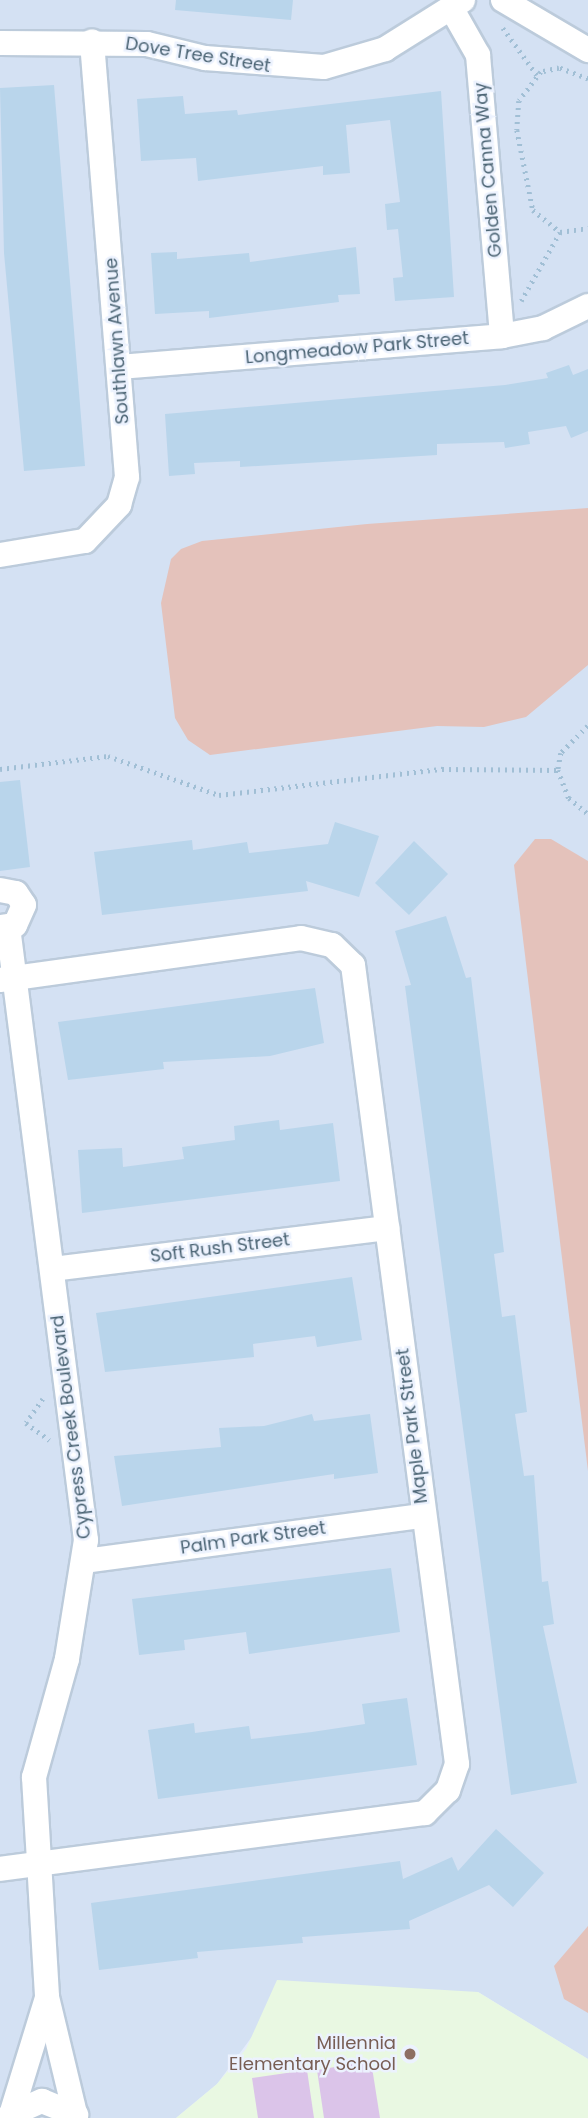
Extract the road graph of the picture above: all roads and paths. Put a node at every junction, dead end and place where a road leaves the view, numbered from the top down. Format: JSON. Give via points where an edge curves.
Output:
{"nodes":[{"id":1,"x":458,"y":5,"type":"edge"},
{"id":2,"x":499,"y":11,"type":"edge"},
{"id":3,"x":92,"y":41,"type":"junction"},
{"id":4,"x":0,"y":43,"type":"edge"},
{"id":5,"x":588,"y":50,"type":"edge"},
{"id":6,"x":537,"y":75,"type":"junction"},
{"id":7,"x":588,"y":79,"type":"edge"},
{"id":8,"x":588,"y":228,"type":"edge"},
{"id":9,"x":560,"y":232,"type":"junction"},
{"id":10,"x":515,"y":305,"type":"dead end"},
{"id":11,"x":588,"y":306,"type":"edge"},
{"id":12,"x":502,"y":336,"type":"junction"},
{"id":13,"x":119,"y":367,"type":"junction"},
{"id":14,"x":0,"y":555,"type":"edge"},
{"id":15,"x":588,"y":726,"type":"edge"},
{"id":16,"x":0,"y":769,"type":"edge"},
{"id":17,"x":558,"y":770,"type":"junction"},
{"id":18,"x":588,"y":814,"type":"edge"},
{"id":19,"x":0,"y":890,"type":"edge"},
{"id":20,"x":4,"y":927,"type":"edge"},
{"id":21,"x":8,"y":979,"type":"edge"},
{"id":22,"x":388,"y":1228,"type":"junction"},
{"id":23,"x":53,"y":1269,"type":"junction"},
{"id":24,"x":43,"y":1399,"type":"dead end"},
{"id":25,"x":49,"y":1440,"type":"dead end"},
{"id":26,"x":423,"y":1516,"type":"junction"},
{"id":27,"x":84,"y":1560,"type":"junction"},
{"id":28,"x":37,"y":1865,"type":"junction"},
{"id":29,"x":0,"y":1869,"type":"edge"},
{"id":30,"x":47,"y":1997,"type":"junction"},
{"id":31,"x":10,"y":2117,"type":"edge"},
{"id":32,"x":76,"y":2117,"type":"edge"}],
"edges":[{"from":1,"to":3,"type":"street","name":"Dove Tree Street","via":[[385,49],[324,67],[275,67]]},
{"from":1,"to":12,"type":"street","name":"Golden Canna Way","via":[[478,55]]},
{"from":2,"to":5,"type":"street"},
{"from":2,"to":6,"type":"path"},
{"from":3,"to":4,"type":"street","name":"Dove Tree Street"},
{"from":3,"to":13,"type":"street","name":"Southlawn Avenue"},
{"from":6,"to":7,"type":"path","via":[[559,68]]},
{"from":6,"to":9,"type":"path","via":[[519,101],[519,163],[533,210]]},
{"from":8,"to":9,"type":"path"},
{"from":9,"to":10,"type":"path","via":[[546,265]]},
{"from":11,"to":12,"type":"street","name":"Longmeadow Park Street","via":[[543,328]]},
{"from":12,"to":13,"type":"street","name":"Longmeadow Park Street"},
{"from":13,"to":14,"type":"street","name":"Southlawn Avenue","via":[[127,477],[119,505],[85,541]]},
{"from":15,"to":17,"type":"path","via":[[561,753]]},
{"from":16,"to":17,"type":"path","via":[[108,756],[219,795],[442,769]]},
{"from":17,"to":18,"type":"path","via":[[569,798]]},
{"from":19,"to":20,"type":"street","via":[[16,893],[24,905],[20,919]]},
{"from":20,"to":21,"type":"street","name":"Cypress Creek Boulevard"},
{"from":21,"to":22,"type":"street","name":"Maple Park Street","via":[[301,939],[332,945],[353,965],[358,989]]},
{"from":21,"to":23,"type":"street","name":"Cypress Creek Boulevard"},
{"from":22,"to":23,"type":"street","name":"Soft Rush Street"},
{"from":22,"to":26,"type":"street","name":"Maple Park Street"},
{"from":23,"to":27,"type":"street","name":"Cypress Creek Boulevard"},
{"from":24,"to":25,"type":"path","via":[[26,1423]]},
{"from":26,"to":27,"type":"street","name":"Palm Park Street"},
{"from":26,"to":28,"type":"street","name":"Maple Park Street","via":[[457,1765],[448,1790],[425,1813]]},
{"from":27,"to":28,"type":"street","name":"Cypress Creek Boulevard","via":[[67,1659],[34,1777]]},
{"from":28,"to":29,"type":"street","name":"Maple Park Street"},
{"from":28,"to":30,"type":"street","name":"Cypress Creek Boulevard"},
{"from":30,"to":31,"type":"street","name":"Cypress Creek Boulevard"},
{"from":30,"to":32,"type":"street","name":"Cypress Creek Boulevard"},
{"from":31,"to":32,"type":"street","via":[[42,2101]]}]}
